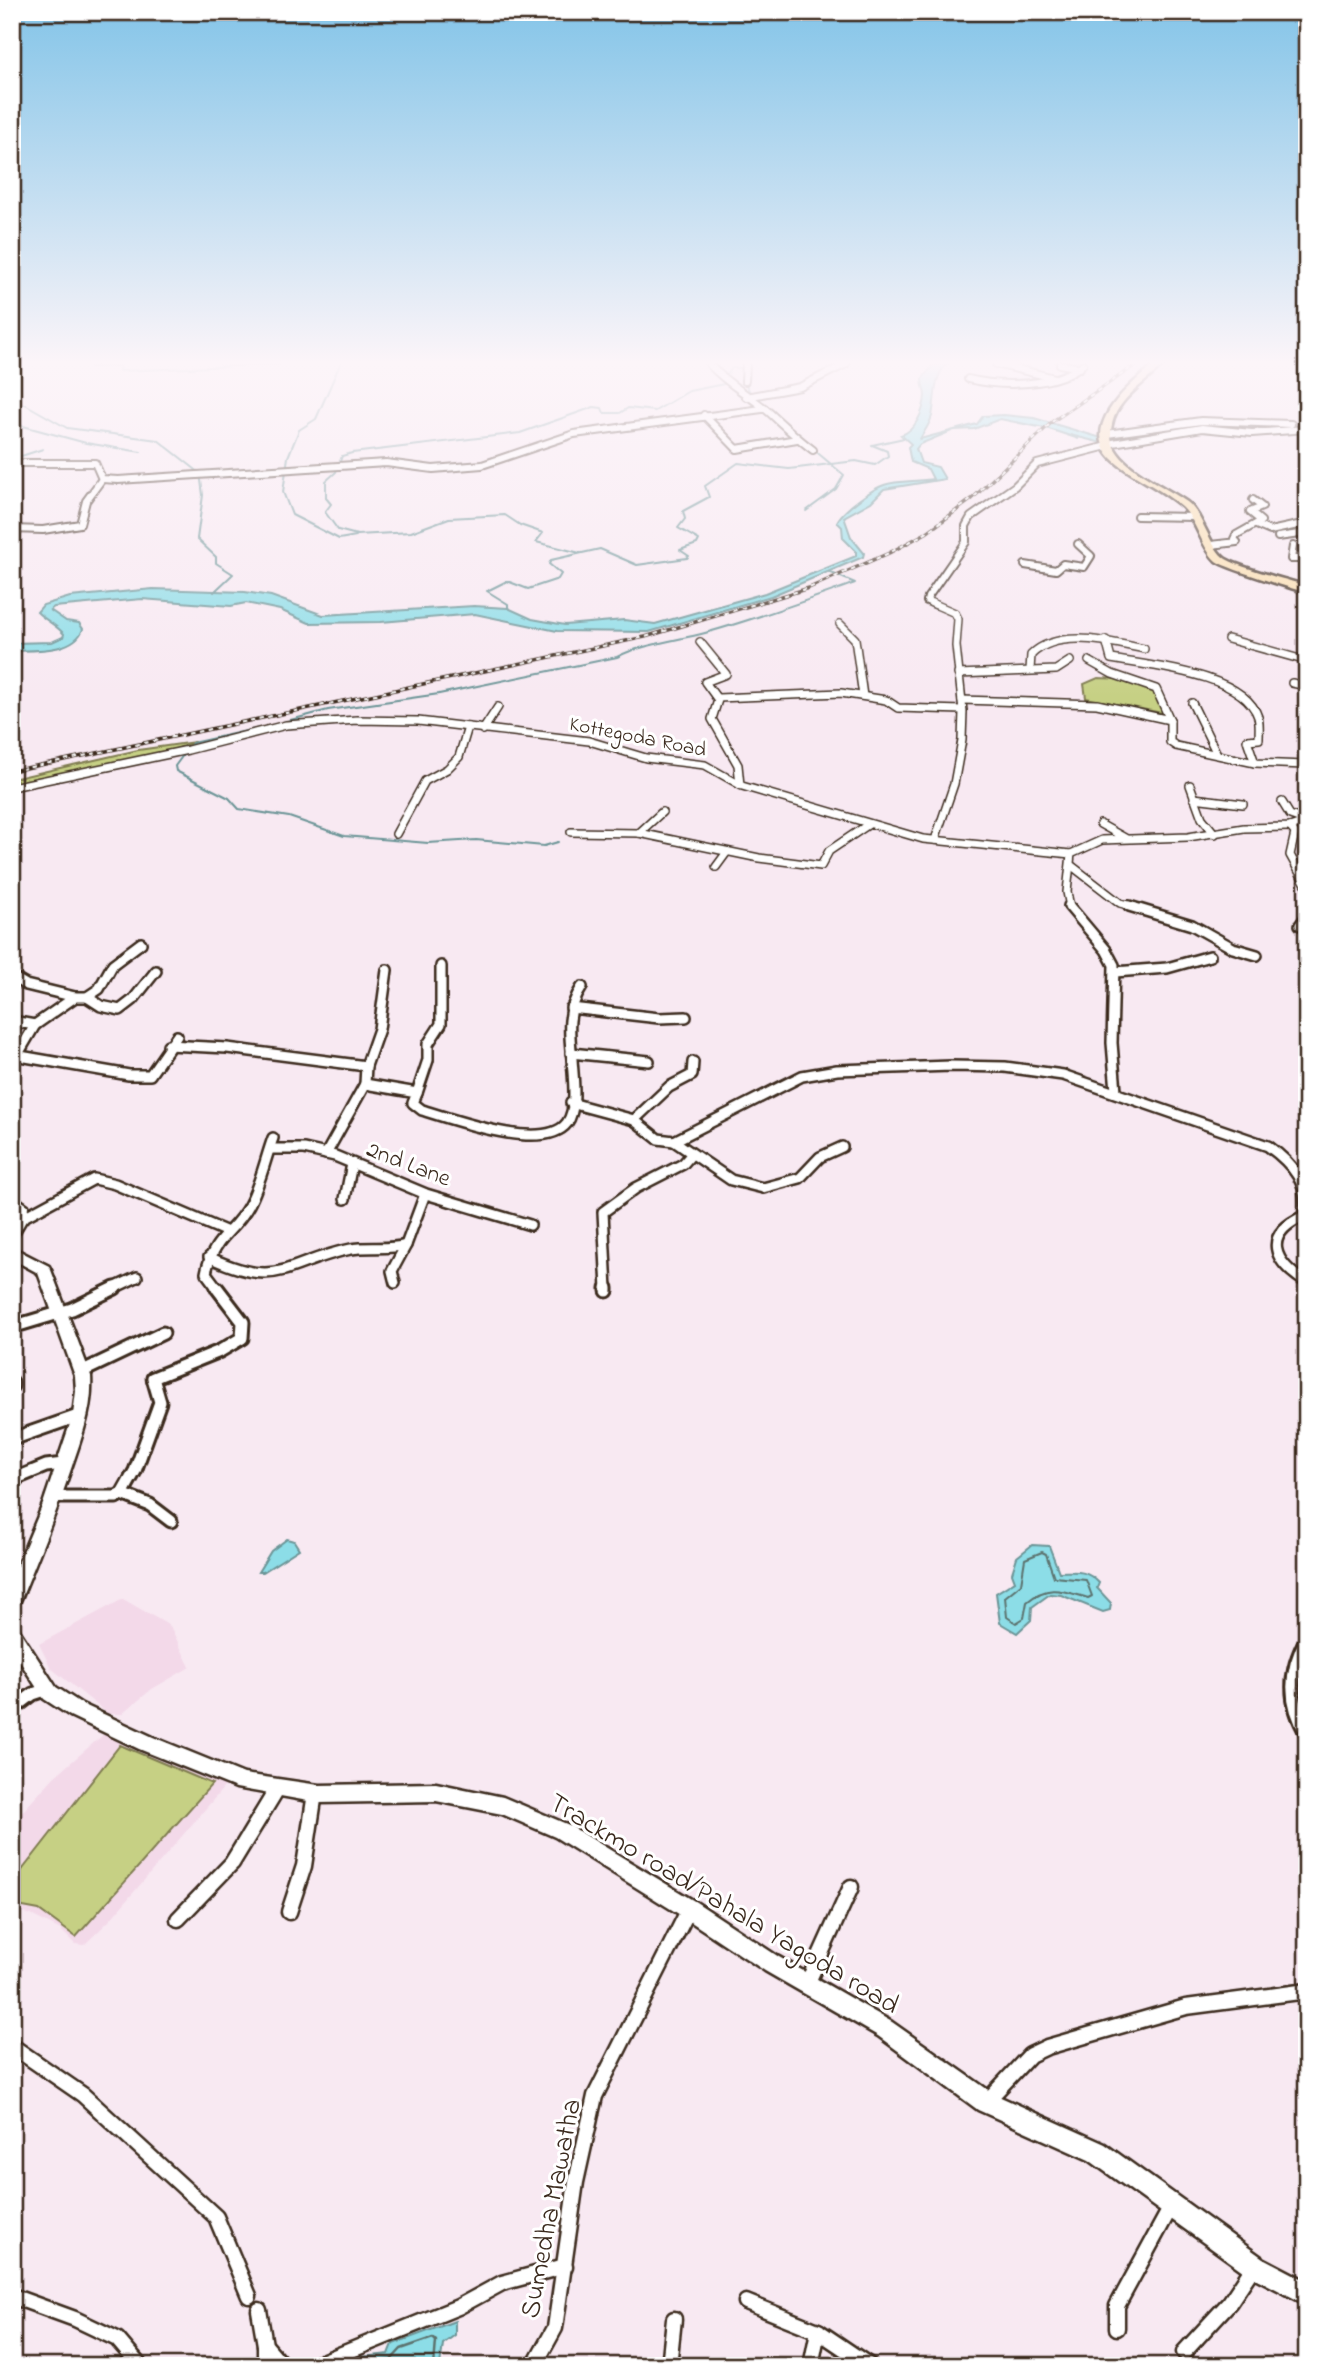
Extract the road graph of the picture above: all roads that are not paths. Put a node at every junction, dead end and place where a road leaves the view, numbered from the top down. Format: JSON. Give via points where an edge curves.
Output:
{"nodes":[{"id":1,"x":101,"y":475,"type":"edge"},
{"id":2,"x":191,"y":475,"type":"edge"},
{"id":3,"x":1026,"y":475,"type":"edge"},
{"id":4,"x":1140,"y":475,"type":"edge"},
{"id":5,"x":102,"y":479,"type":"junction"},
{"id":6,"x":1253,"y":500,"type":"dead end"},
{"id":7,"x":1137,"y":516,"type":"dead end"},
{"id":8,"x":1196,"y":517,"type":"junction"},
{"id":9,"x":1307,"y":523,"type":"edge"},
{"id":10,"x":1256,"y":525,"type":"junction"},
{"id":11,"x":12,"y":528,"type":"edge"},
{"id":12,"x":1307,"y":533,"type":"edge"},
{"id":13,"x":1278,"y":537,"type":"dead end"},
{"id":14,"x":1077,"y":544,"type":"dead end"},
{"id":15,"x":1211,"y":545,"type":"junction"},
{"id":16,"x":1293,"y":545,"type":"dead end"},
{"id":17,"x":1307,"y":559,"type":"edge"},
{"id":18,"x":1026,"y":565,"type":"dead end"},
{"id":19,"x":1307,"y":590,"type":"edge"},
{"id":20,"x":840,"y":624,"type":"dead end"},
{"id":21,"x":1228,"y":639,"type":"dead end"},
{"id":22,"x":1106,"y":640,"type":"junction"},
{"id":23,"x":700,"y":642,"type":"dead end"},
{"id":24,"x":1144,"y":649,"type":"dead end"},
{"id":25,"x":1070,"y":661,"type":"dead end"},
{"id":26,"x":1089,"y":661,"type":"dead end"},
{"id":27,"x":1307,"y":662,"type":"edge"},
{"id":28,"x":1030,"y":670,"type":"junction"},
{"id":29,"x":958,"y":674,"type":"junction"},
{"id":30,"x":1292,"y":682,"type":"dead end"},
{"id":31,"x":1307,"y":686,"type":"edge"},
{"id":32,"x":863,"y":696,"type":"junction"},
{"id":33,"x":718,"y":698,"type":"junction"},
{"id":34,"x":962,"y":700,"type":"junction"},
{"id":35,"x":1192,"y":703,"type":"dead end"},
{"id":36,"x":498,"y":707,"type":"dead end"},
{"id":37,"x":962,"y":710,"type":"junction"},
{"id":38,"x":1170,"y":720,"type":"junction"},
{"id":39,"x":468,"y":727,"type":"junction"},
{"id":40,"x":483,"y":730,"type":"junction"},
{"id":41,"x":1217,"y":754,"type":"junction"},
{"id":42,"x":1255,"y":763,"type":"junction"},
{"id":43,"x":1306,"y":765,"type":"edge"},
{"id":44,"x":740,"y":785,"type":"junction"},
{"id":45,"x":1190,"y":785,"type":"dead end"},
{"id":46,"x":12,"y":787,"type":"edge"},
{"id":47,"x":1194,"y":798,"type":"junction"},
{"id":48,"x":1282,"y":802,"type":"dead end"},
{"id":49,"x":1243,"y":804,"type":"dead end"},
{"id":50,"x":662,"y":812,"type":"dead end"},
{"id":51,"x":1307,"y":821,"type":"edge"},
{"id":52,"x":869,"y":824,"type":"junction"},
{"id":53,"x":1100,"y":824,"type":"dead end"},
{"id":54,"x":1290,"y":827,"type":"junction"},
{"id":55,"x":570,"y":832,"type":"dead end"},
{"id":56,"x":639,"y":832,"type":"junction"},
{"id":57,"x":396,"y":834,"type":"dead end"},
{"id":58,"x":1215,"y":834,"type":"junction"},
{"id":59,"x":1128,"y":839,"type":"junction"},
{"id":60,"x":935,"y":840,"type":"junction"},
{"id":61,"x":727,"y":852,"type":"junction"},
{"id":62,"x":1071,"y":854,"type":"junction"},
{"id":63,"x":1292,"y":860,"type":"junction"},
{"id":64,"x":1072,"y":866,"type":"junction"},
{"id":65,"x":716,"y":867,"type":"dead end"},
{"id":66,"x":1307,"y":867,"type":"edge"},
{"id":67,"x":1307,"y":886,"type":"edge"},
{"id":68,"x":1307,"y":916,"type":"edge"},
{"id":69,"x":1300,"y":925,"type":"dead end"},
{"id":70,"x":141,"y":943,"type":"dead end"},
{"id":71,"x":1257,"y":955,"type":"dead end"},
{"id":72,"x":1210,"y":956,"type":"dead end"},
{"id":73,"x":441,"y":966,"type":"dead end"},
{"id":74,"x":387,"y":970,"type":"dead end"},
{"id":75,"x":156,"y":971,"type":"dead end"},
{"id":76,"x":1115,"y":972,"type":"junction"},
{"id":77,"x":12,"y":977,"type":"edge"},
{"id":78,"x":582,"y":987,"type":"dead end"},
{"id":79,"x":75,"y":997,"type":"junction"},
{"id":80,"x":87,"y":998,"type":"junction"},
{"id":81,"x":571,"y":1008,"type":"junction"},
{"id":82,"x":686,"y":1017,"type":"dead end"},
{"id":83,"x":12,"y":1021,"type":"edge"},
{"id":84,"x":35,"y":1025,"type":"junction"},
{"id":85,"x":177,"y":1036,"type":"dead end"},
{"id":86,"x":169,"y":1045,"type":"junction"},
{"id":87,"x":572,"y":1053,"type":"junction"},
{"id":88,"x":14,"y":1056,"type":"edge"},
{"id":89,"x":649,"y":1061,"type":"dead end"},
{"id":90,"x":693,"y":1062,"type":"dead end"},
{"id":91,"x":366,"y":1066,"type":"junction"},
{"id":92,"x":365,"y":1084,"type":"junction"},
{"id":93,"x":1116,"y":1091,"type":"junction"},
{"id":94,"x":417,"y":1093,"type":"junction"},
{"id":95,"x":571,"y":1103,"type":"junction"},
{"id":96,"x":634,"y":1120,"type":"junction"},
{"id":97,"x":674,"y":1141,"type":"junction"},
{"id":98,"x":842,"y":1146,"type":"dead end"},
{"id":99,"x":326,"y":1154,"type":"junction"},
{"id":100,"x":690,"y":1156,"type":"junction"},
{"id":101,"x":352,"y":1164,"type":"junction"},
{"id":102,"x":425,"y":1194,"type":"junction"},
{"id":103,"x":12,"y":1199,"type":"edge"},
{"id":104,"x":345,"y":1199,"type":"dead end"},
{"id":105,"x":16,"y":1225,"type":"edge"},
{"id":106,"x":530,"y":1225,"type":"dead end"},
{"id":107,"x":225,"y":1231,"type":"junction"},
{"id":108,"x":406,"y":1245,"type":"junction"},
{"id":109,"x":12,"y":1252,"type":"edge"},
{"id":110,"x":209,"y":1257,"type":"junction"},
{"id":111,"x":137,"y":1277,"type":"dead end"},
{"id":112,"x":395,"y":1283,"type":"dead end"},
{"id":113,"x":1307,"y":1283,"type":"edge"},
{"id":114,"x":607,"y":1291,"type":"dead end"},
{"id":115,"x":59,"y":1314,"type":"junction"},
{"id":116,"x":12,"y":1327,"type":"edge"},
{"id":117,"x":163,"y":1332,"type":"dead end"},
{"id":118,"x":81,"y":1372,"type":"junction"},
{"id":119,"x":81,"y":1415,"type":"junction"},
{"id":120,"x":12,"y":1439,"type":"edge"},
{"id":121,"x":64,"y":1464,"type":"junction"},
{"id":122,"x":12,"y":1480,"type":"edge"},
{"id":123,"x":122,"y":1494,"type":"junction"},
{"id":124,"x":52,"y":1497,"type":"junction"},
{"id":125,"x":171,"y":1521,"type":"dead end"},
{"id":126,"x":12,"y":1599,"type":"edge"},
{"id":127,"x":12,"y":1633,"type":"edge"},
{"id":128,"x":1307,"y":1638,"type":"edge"},
{"id":129,"x":48,"y":1689,"type":"junction"},
{"id":130,"x":12,"y":1710,"type":"edge"},
{"id":131,"x":1307,"y":1734,"type":"edge"},
{"id":132,"x":277,"y":1789,"type":"junction"},
{"id":133,"x":315,"y":1793,"type":"junction"},
{"id":134,"x":851,"y":1887,"type":"dead end"},
{"id":135,"x":689,"y":1909,"type":"junction"},
{"id":136,"x":289,"y":1912,"type":"dead end"},
{"id":137,"x":178,"y":1919,"type":"dead end"},
{"id":138,"x":807,"y":1984,"type":"junction"},
{"id":139,"x":1307,"y":1991,"type":"edge"},
{"id":140,"x":12,"y":2046,"type":"edge"},
{"id":141,"x":986,"y":2102,"type":"junction"},
{"id":142,"x":1172,"y":2204,"type":"junction"},
{"id":143,"x":565,"y":2266,"type":"junction"},
{"id":144,"x":1255,"y":2266,"type":"junction"},
{"id":145,"x":1307,"y":2294,"type":"edge"},
{"id":146,"x":12,"y":2296,"type":"edge"},
{"id":147,"x":249,"y":2296,"type":"dead end"},
{"id":148,"x":746,"y":2302,"type":"dead end"},
{"id":149,"x":259,"y":2310,"type":"dead end"},
{"id":150,"x":674,"y":2319,"type":"dead end"},
{"id":151,"x":1117,"y":2328,"type":"dead end"},
{"id":152,"x":818,"y":2331,"type":"junction"},
{"id":153,"x":265,"y":2345,"type":"junction"},
{"id":154,"x":1184,"y":2352,"type":"dead end"},
{"id":155,"x":140,"y":2366,"type":"edge"},
{"id":156,"x":265,"y":2366,"type":"edge"},
{"id":157,"x":283,"y":2366,"type":"edge"},
{"id":158,"x":312,"y":2366,"type":"edge"},
{"id":159,"x":534,"y":2366,"type":"edge"},
{"id":160,"x":669,"y":2366,"type":"edge"},
{"id":161,"x":811,"y":2366,"type":"edge"},
{"id":162,"x":870,"y":2366,"type":"edge"}],
"edges":[{"from":1,"to":5,"type":"street"},
{"from":2,"to":5,"type":"street"},
{"from":3,"to":29,"type":"street","via":[[971,517],[966,542],[927,599],[958,618],[954,647]]},
{"from":4,"to":8,"type":"main road","via":[[1180,500]]},
{"from":5,"to":11,"type":"street","via":[[86,501],[80,524],[44,530]]},
{"from":6,"to":10,"type":"street","via":[[1262,507],[1250,510],[1261,521]]},
{"from":7,"to":8,"type":"street"},
{"from":8,"to":15,"type":"main road"},
{"from":9,"to":10,"type":"street","via":[[1270,531]]},
{"from":10,"to":15,"type":"street","via":[[1236,535],[1237,542]]},
{"from":12,"to":13,"type":"street"},
{"from":14,"to":18,"type":"street","via":[[1091,556],[1084,567],[1063,564],[1056,570]]},
{"from":15,"to":19,"type":"main road","via":[[1224,562]]},
{"from":16,"to":17,"type":"street","via":[[1291,559]]},
{"from":20,"to":32,"type":"street","via":[[855,639]]},
{"from":21,"to":27,"type":"street"},
{"from":22,"to":24,"type":"street"},
{"from":22,"to":28,"type":"street","via":[[1056,641],[1042,646],[1028,664]]},
{"from":22,"to":42,"type":"street","via":[[1111,659],[1195,673],[1239,691],[1261,723],[1259,738],[1247,740],[1246,745]]},
{"from":23,"to":33,"type":"street","via":[[726,674],[705,682]]},
{"from":25,"to":28,"type":"street","via":[[1056,670]]},
{"from":26,"to":38,"type":"street","via":[[1100,671],[1156,689]]},
{"from":28,"to":29,"type":"street"},
{"from":29,"to":34,"type":"street"},
{"from":30,"to":31,"type":"street"},
{"from":32,"to":33,"type":"street"},
{"from":32,"to":37,"type":"street","via":[[888,698],[898,708]]},
{"from":33,"to":44,"type":"street","via":[[720,708],[712,719],[738,765]]},
{"from":34,"to":37,"type":"street"},
{"from":34,"to":38,"type":"street","via":[[1097,704]]},
{"from":35,"to":41,"type":"street"},
{"from":36,"to":40,"type":"street"},
{"from":37,"to":60,"type":"street","via":[[954,783]]},
{"from":38,"to":41,"type":"street","via":[[1171,745]]},
{"from":39,"to":40,"type":"street","name":"Kottegoda Road"},
{"from":39,"to":46,"type":"street","name":"Kottegoda Road","via":[[400,720],[278,726]]},
{"from":39,"to":57,"type":"street","via":[[459,757],[425,781]]},
{"from":40,"to":44,"type":"street","name":"Kottegoda Road","via":[[589,741],[646,758],[705,765]]},
{"from":41,"to":42,"type":"street"},
{"from":42,"to":43,"type":"street"},
{"from":44,"to":52,"type":"street","name":"Kottegoda Road"},
{"from":45,"to":47,"type":"street"},
{"from":47,"to":49,"type":"street"},
{"from":47,"to":58,"type":"street"},
{"from":48,"to":51,"type":"street","via":[[1290,815]]},
{"from":50,"to":56,"type":"street"},
{"from":51,"to":54,"type":"street"},
{"from":52,"to":60,"type":"street","name":"Kottegoda Road"},
{"from":52,"to":61,"type":"street","via":[[829,851],[821,866]]},
{"from":53,"to":59,"type":"street"},
{"from":54,"to":58,"type":"street"},
{"from":54,"to":63,"type":"street","via":[[1296,833]]},
{"from":55,"to":56,"type":"street"},
{"from":56,"to":61,"type":"street"},
{"from":58,"to":59,"type":"street"},
{"from":59,"to":62,"type":"street","via":[[1102,840]]},
{"from":60,"to":62,"type":"street","name":"Kottegoda Road"},
{"from":61,"to":65,"type":"street"},
{"from":62,"to":64,"type":"street"},
{"from":63,"to":66,"type":"street"},
{"from":63,"to":67,"type":"street"},
{"from":64,"to":71,"type":"street","via":[[1120,903],[1192,925],[1233,948]]},
{"from":64,"to":76,"type":"street","via":[[1068,903],[1113,959]]},
{"from":68,"to":69,"type":"street"},
{"from":70,"to":80,"type":"street","via":[[113,964],[99,989]]},
{"from":72,"to":76,"type":"street","via":[[1167,968]]},
{"from":73,"to":94,"type":"street","via":[[441,1024],[428,1044],[428,1060]]},
{"from":74,"to":91,"type":"street","via":[[379,1029]]},
{"from":75,"to":80,"type":"street","via":[[120,1010]]},
{"from":76,"to":93,"type":"street","via":[[1112,1043]]},
{"from":77,"to":79,"type":"street"},
{"from":78,"to":81,"type":"street"},
{"from":79,"to":80,"type":"street"},
{"from":79,"to":84,"type":"street"},
{"from":81,"to":82,"type":"street"},
{"from":81,"to":87,"type":"street","via":[[567,1030]]},
{"from":83,"to":84,"type":"street"},
{"from":84,"to":88,"type":"street","via":[[30,1039]]},
{"from":85,"to":86,"type":"street"},
{"from":86,"to":88,"type":"street","via":[[150,1075]]},
{"from":86,"to":91,"type":"street"},
{"from":87,"to":89,"type":"street"},
{"from":87,"to":95,"type":"street"},
{"from":90,"to":96,"type":"street","via":[[692,1076],[669,1087]]},
{"from":91,"to":92,"type":"street"},
{"from":92,"to":94,"type":"street"},
{"from":92,"to":99,"type":"street"},
{"from":93,"to":97,"type":"street","via":[[1063,1075],[1005,1067],[837,1070],[802,1076]]},
{"from":93,"to":113,"type":"street","via":[[1268,1146],[1291,1161],[1303,1183],[1307,1208],[1304,1216],[1278,1233],[1277,1249],[1280,1262]]},
{"from":94,"to":95,"type":"street","via":[[414,1103],[422,1110],[529,1137],[557,1133],[567,1123]]},
{"from":95,"to":96,"type":"street"},
{"from":96,"to":97,"type":"street","via":[[658,1139]]},
{"from":97,"to":100,"type":"street"},
{"from":98,"to":100,"type":"street","via":[[818,1158],[801,1178],[770,1187],[753,1188],[719,1177]]},
{"from":99,"to":101,"type":"street","name":"2nd Lane"},
{"from":99,"to":107,"type":"street","name":"2nd Lane","via":[[272,1144],[249,1205]]},
{"from":100,"to":114,"type":"street","via":[[603,1212]]},
{"from":101,"to":102,"type":"street","name":"2nd Lane"},
{"from":101,"to":104,"type":"street"},
{"from":102,"to":106,"type":"street","name":"2nd Lane"},
{"from":102,"to":108,"type":"street"},
{"from":103,"to":105,"type":"street","via":[[21,1205]]},
{"from":105,"to":107,"type":"street","via":[[94,1179]]},
{"from":107,"to":110,"type":"street"},
{"from":108,"to":110,"type":"street","via":[[387,1251],[366,1246],[338,1252],[299,1269],[263,1277]]},
{"from":108,"to":112,"type":"street","via":[[392,1270]]},
{"from":109,"to":115,"type":"street","via":[[44,1270]]},
{"from":110,"to":123,"type":"street","via":[[206,1273],[243,1322],[242,1338],[153,1378],[160,1402]]},
{"from":111,"to":115,"type":"street"},
{"from":115,"to":116,"type":"street"},
{"from":115,"to":118,"type":"street"},
{"from":117,"to":118,"type":"street"},
{"from":118,"to":119,"type":"street","via":[[85,1383]]},
{"from":119,"to":120,"type":"street"},
{"from":119,"to":121,"type":"street"},
{"from":121,"to":122,"type":"street"},
{"from":121,"to":124,"type":"street"},
{"from":123,"to":124,"type":"street"},
{"from":123,"to":125,"type":"street","via":[[150,1505]]},
{"from":124,"to":126,"type":"street"},
{"from":127,"to":129,"type":"street","name":"Trackmo road/Pahala Yagoda road"},
{"from":128,"to":131,"type":"street","via":[[1299,1650],[1289,1696]]},
{"from":129,"to":130,"type":"street"},
{"from":129,"to":132,"type":"street","name":"Trackmo road/Pahala Yagoda road","via":[[76,1710],[146,1743],[243,1782]]},
{"from":132,"to":133,"type":"street","name":"Trackmo road/Pahala Yagoda road"},
{"from":132,"to":137,"type":"street","via":[[232,1863]]},
{"from":133,"to":135,"type":"street","name":"Trackmo road/Pahala Yagoda road","via":[[436,1792],[503,1806],[562,1831]]},
{"from":133,"to":136,"type":"street","via":[[304,1866]]},
{"from":134,"to":138,"type":"street"},
{"from":135,"to":138,"type":"street","name":"Trackmo road/Pahala Yagoda road"},
{"from":135,"to":143,"type":"street","name":"Sumedha Mawatha","via":[[595,2096],[581,2154]]},
{"from":138,"to":141,"type":"street","name":"Trackmo road/Pahala Yagoda road","via":[[885,2029]]},
{"from":139,"to":141,"type":"street","via":[[1186,2007],[1047,2047],[1030,2055]]},
{"from":140,"to":147,"type":"street","via":[[83,2095],[216,2217]]},
{"from":141,"to":142,"type":"street","name":"Trackmo road/Pahala Yagoda road","via":[[1097,2152]]},
{"from":142,"to":144,"type":"street","name":"Trackmo road/Pahala Yagoda road"},
{"from":142,"to":151,"type":"street","via":[[1117,2306]]},
{"from":143,"to":158,"type":"street","via":[[502,2283],[458,2307]]},
{"from":143,"to":159,"type":"street","name":"Sumedha Mawatha","via":[[555,2328]]},
{"from":144,"to":145,"type":"street","name":"Trackmo road/Pahala Yagoda road"},
{"from":144,"to":154,"type":"street","via":[[1230,2302]]},
{"from":146,"to":155,"type":"street","via":[[117,2339]]},
{"from":148,"to":152,"type":"street"},
{"from":149,"to":153,"type":"street"},
{"from":150,"to":160,"type":"street"},
{"from":152,"to":161,"type":"street"},
{"from":152,"to":162,"type":"street"},
{"from":153,"to":156,"type":"street"},
{"from":153,"to":157,"type":"street"}]}
